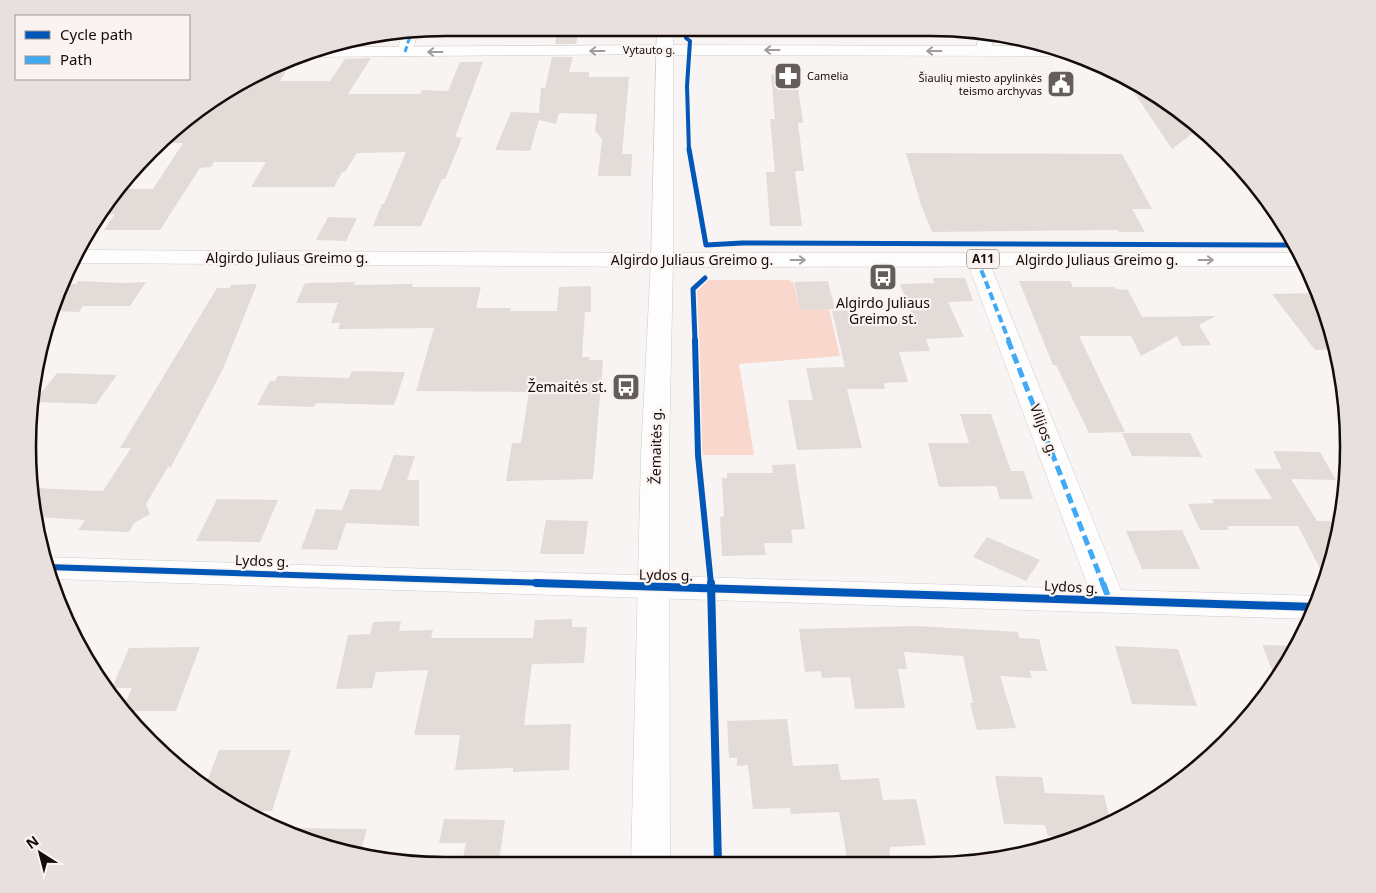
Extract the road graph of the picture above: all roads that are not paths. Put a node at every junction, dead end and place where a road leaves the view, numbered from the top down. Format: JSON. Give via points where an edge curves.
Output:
{"nodes":[{"id":1,"x":665,"y":36,"type":"edge"},
{"id":2,"x":409,"y":38,"type":"edge"},
{"id":3,"x":986,"y":40,"type":"edge"},
{"id":4,"x":664,"y":50,"type":"junction"},
{"id":5,"x":983,"y":51,"type":"junction"},
{"id":6,"x":1039,"y":51,"type":"edge"},
{"id":7,"x":334,"y":52,"type":"edge"},
{"id":8,"x":405,"y":52,"type":"junction"},
{"id":9,"x":83,"y":257,"type":"edge"},
{"id":10,"x":977,"y":259,"type":"junction"},
{"id":11,"x":662,"y":260,"type":"junction"},
{"id":12,"x":1294,"y":260,"type":"edge"},
{"id":13,"x":55,"y":567,"type":"edge"},
{"id":14,"x":654,"y":587,"type":"junction"},
{"id":15,"x":1110,"y":602,"type":"junction"},
{"id":16,"x":1307,"y":607,"type":"edge"},
{"id":17,"x":650,"y":857,"type":"edge"}],
"edges":[{"from":1,"to":4,"type":"main road","name":"Žemaitės g."},
{"from":2,"to":8,"type":"main road"},
{"from":3,"to":5,"type":"main road"},
{"from":5,"to":4,"type":"main road","name":"Vytauto g.","one_way":true},
{"from":4,"to":8,"type":"main road","name":"Vytauto g.","one_way":true},
{"from":4,"to":11,"type":"main road","name":"Žemaitės g."},
{"from":5,"to":6,"type":"main road","name":"Vytauto g."},
{"from":7,"to":8,"type":"main road","name":"Vytauto g."},
{"from":9,"to":11,"type":"main road","name":"Algirdo Juliaus Greimo g."},
{"from":11,"to":10,"type":"main road","name":"Algirdo Juliaus Greimo g.","number":"A11","one_way":true},
{"from":10,"to":12,"type":"main road","name":"Algirdo Juliaus Greimo g.","number":"A11","one_way":true},
{"from":10,"to":15,"type":"main road","name":"Vilijos g."},
{"from":11,"to":14,"type":"main road","name":"Žemaitės g."},
{"from":13,"to":14,"type":"main road","name":"Lydos g."},
{"from":14,"to":15,"type":"main road","name":"Lydos g."},
{"from":14,"to":17,"type":"main road","name":"Žemaitės g."},
{"from":15,"to":16,"type":"main road","name":"Lydos g."}]}
